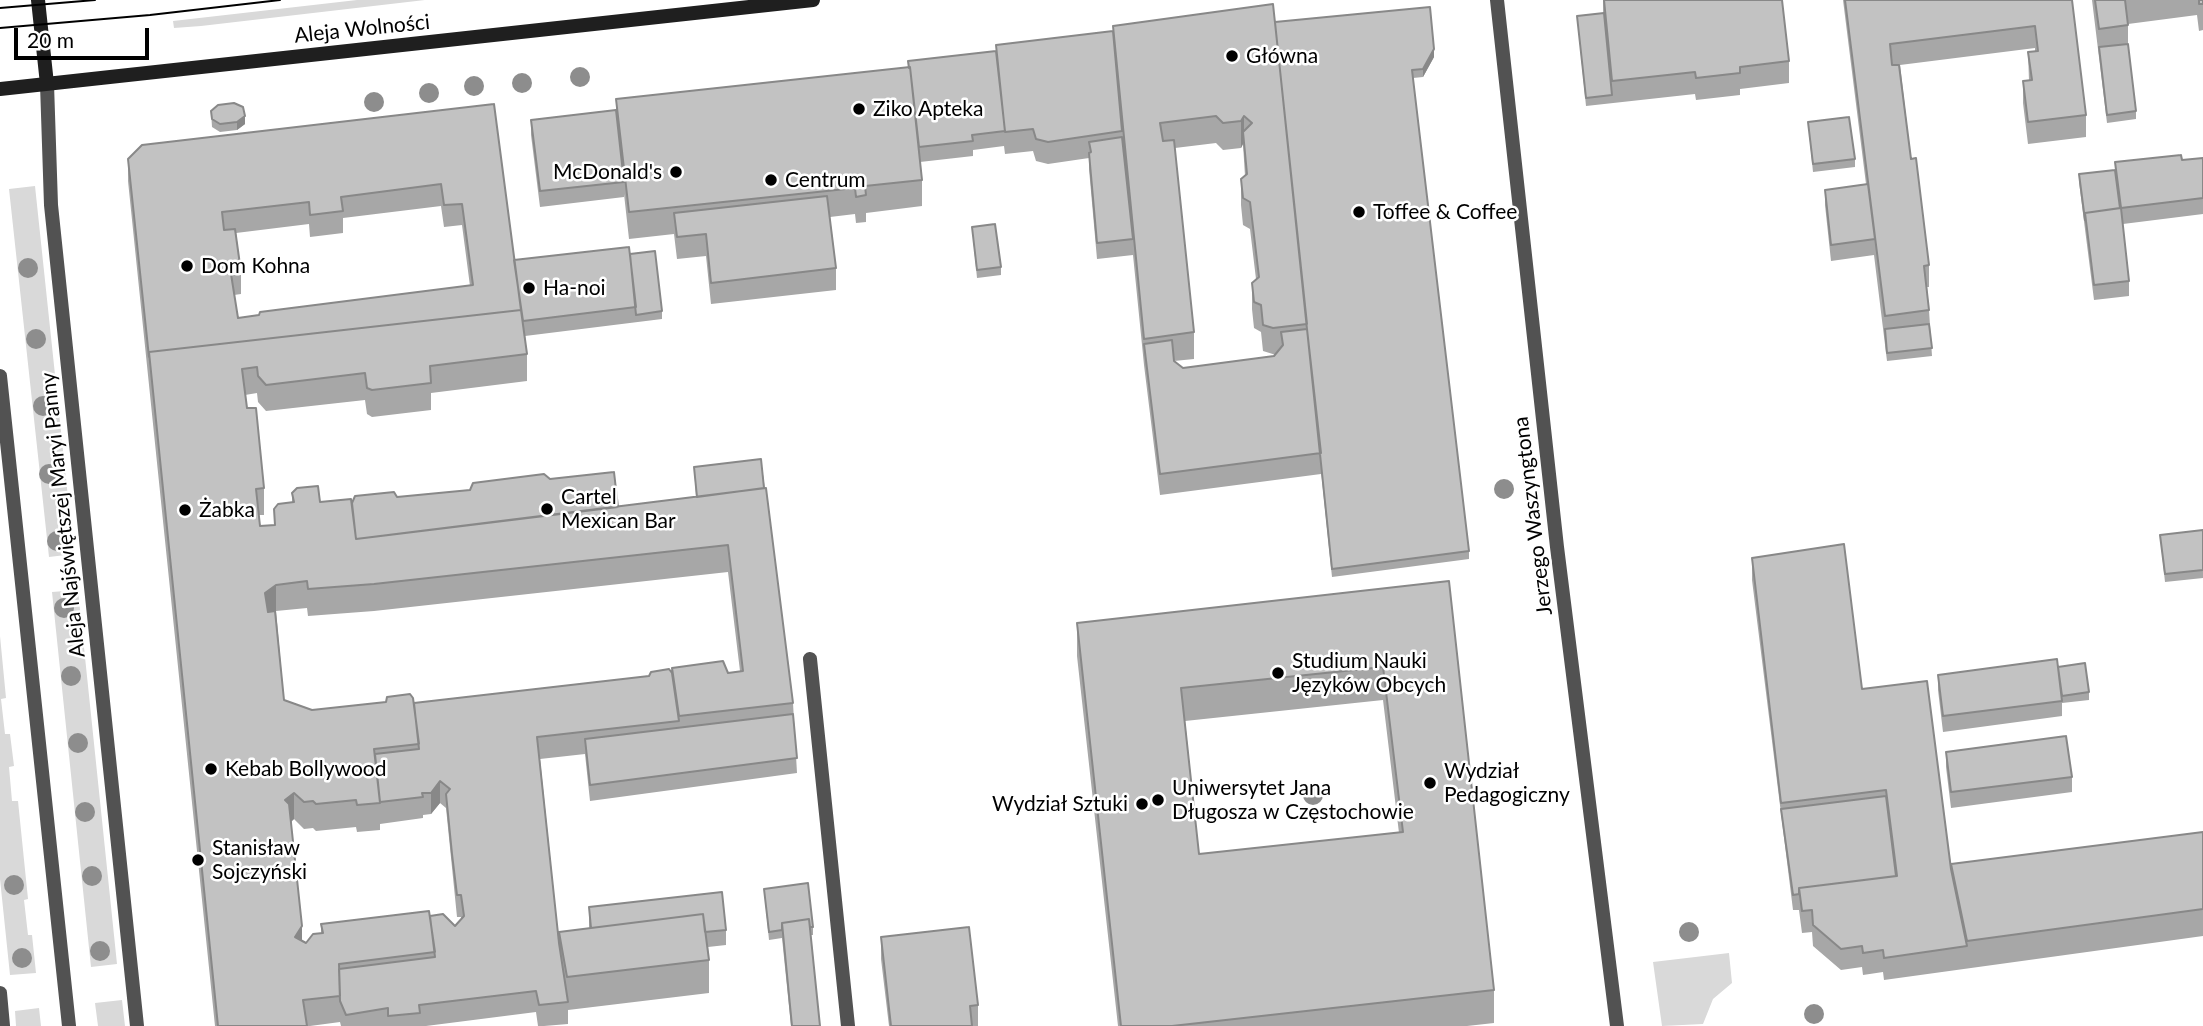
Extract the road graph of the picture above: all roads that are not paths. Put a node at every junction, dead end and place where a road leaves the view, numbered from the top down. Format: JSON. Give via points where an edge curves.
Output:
{"nodes":[{"id":1,"x":37,"y":0,"type":"edge"},
{"id":2,"x":813,"y":0,"type":"edge"},
{"id":3,"x":1497,"y":0,"type":"edge"},
{"id":4,"x":47,"y":84,"type":"junction"},
{"id":5,"x":0,"y":89,"type":"edge"},
{"id":6,"x":0,"y":376,"type":"edge"},
{"id":7,"x":810,"y":659,"type":"dead end"},
{"id":8,"x":0,"y":993,"type":"edge"},
{"id":9,"x":3,"y":1026,"type":"edge"},
{"id":10,"x":69,"y":1026,"type":"edge"},
{"id":11,"x":137,"y":1026,"type":"edge"},
{"id":12,"x":848,"y":1026,"type":"edge"},
{"id":13,"x":1617,"y":1026,"type":"edge"}],
"edges":[{"from":1,"to":4,"type":"street","name":"Aleja Najświętszej Maryi Panny"},
{"from":2,"to":4,"type":"street","name":"Aleja Wolności"},
{"from":3,"to":13,"type":"street","name":"Jerzego Waszyngtona"},
{"from":4,"to":5,"type":"street","name":"Aleja Wolności"},
{"from":4,"to":11,"type":"street","name":"Aleja Najświętszej Maryi Panny","via":[[51,205]]},
{"from":6,"to":10,"type":"street"},
{"from":7,"to":12,"type":"street"},
{"from":8,"to":9,"type":"street"}]}
